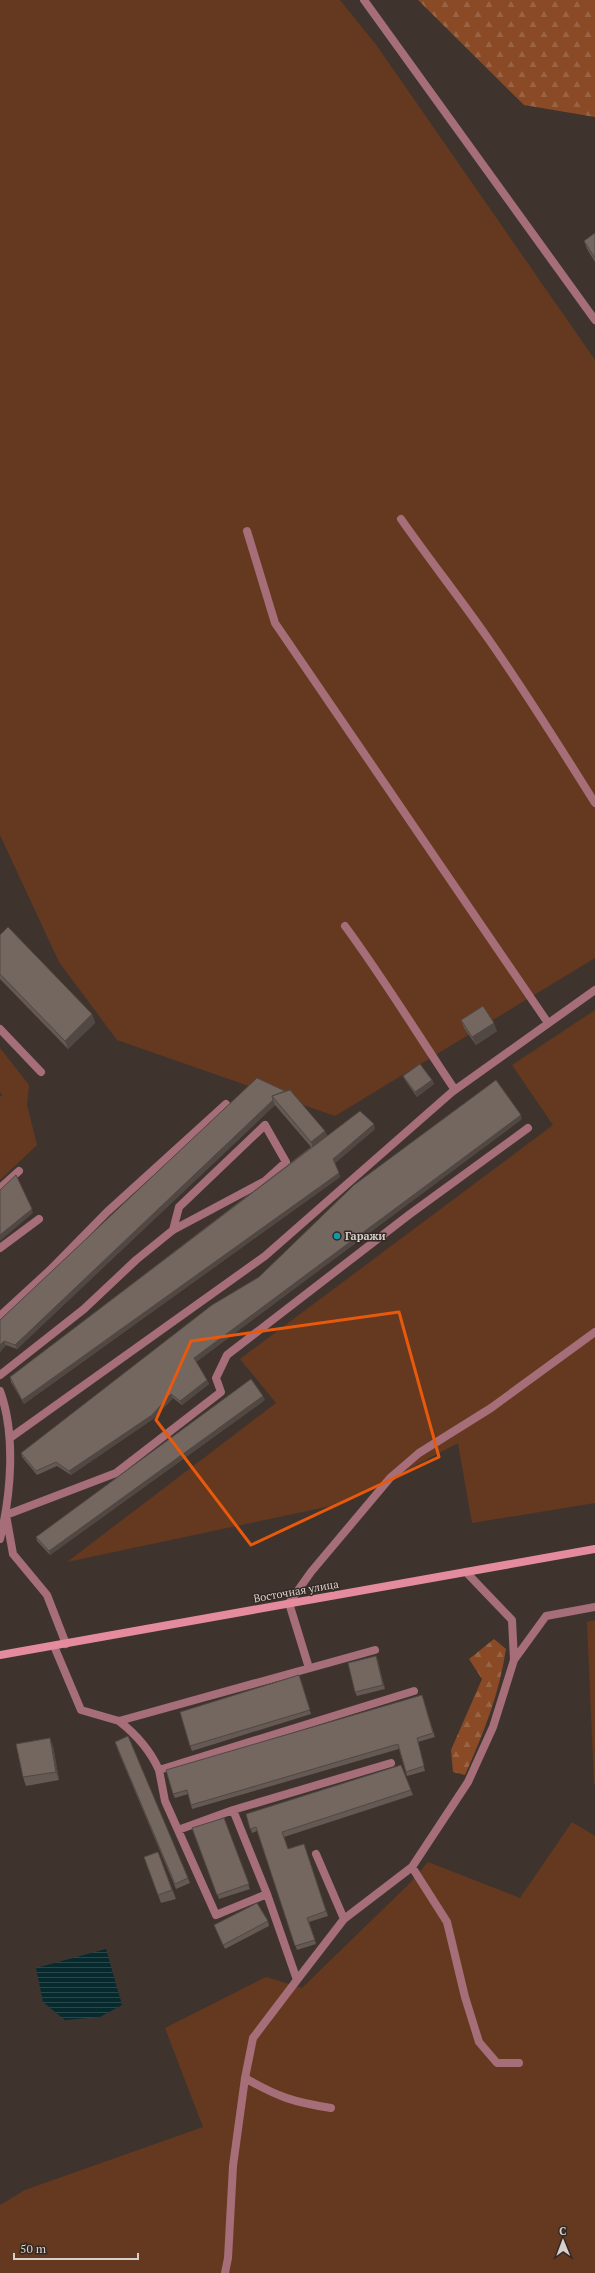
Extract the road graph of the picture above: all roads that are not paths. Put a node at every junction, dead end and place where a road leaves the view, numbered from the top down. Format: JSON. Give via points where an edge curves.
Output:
{"nodes":[{"id":1,"x":364,"y":0,"type":"edge"},
{"id":2,"x":595,"y":320,"type":"edge"},
{"id":3,"x":401,"y":518,"type":"dead end"},
{"id":4,"x":248,"y":531,"type":"dead end"},
{"id":5,"x":595,"y":804,"type":"edge"},
{"id":6,"x":345,"y":926,"type":"dead end"},
{"id":7,"x":595,"y":990,"type":"edge"},
{"id":8,"x":548,"y":1023,"type":"junction"},
{"id":9,"x":0,"y":1029,"type":"edge"},
{"id":10,"x":41,"y":1072,"type":"dead end"},
{"id":11,"x":455,"y":1090,"type":"junction"},
{"id":12,"x":226,"y":1104,"type":"dead end"},
{"id":13,"x":528,"y":1128,"type":"dead end"},
{"id":14,"x":19,"y":1171,"type":"dead end"},
{"id":15,"x":0,"y":1188,"type":"edge"},
{"id":16,"x":39,"y":1219,"type":"dead end"},
{"id":17,"x":173,"y":1230,"type":"junction"},
{"id":18,"x":0,"y":1248,"type":"edge"},
{"id":19,"x":0,"y":1316,"type":"edge"},
{"id":20,"x":595,"y":1332,"type":"edge"},
{"id":21,"x":0,"y":1376,"type":"edge"},
{"id":22,"x":0,"y":1391,"type":"edge"},
{"id":23,"x":10,"y":1438,"type":"junction"},
{"id":24,"x":6,"y":1515,"type":"junction"},
{"id":25,"x":0,"y":1539,"type":"edge"},
{"id":26,"x":595,"y":1549,"type":"edge"},
{"id":27,"x":466,"y":1572,"type":"junction"},
{"id":28,"x":289,"y":1603,"type":"junction"},
{"id":29,"x":595,"y":1607,"type":"edge"},
{"id":30,"x":66,"y":1644,"type":"junction"},
{"id":31,"x":54,"y":1646,"type":"junction"},
{"id":32,"x":375,"y":1650,"type":"dead end"},
{"id":33,"x":0,"y":1655,"type":"edge"},
{"id":34,"x":514,"y":1660,"type":"junction"},
{"id":35,"x":309,"y":1668,"type":"junction"},
{"id":36,"x":414,"y":1691,"type":"dead end"},
{"id":37,"x":119,"y":1721,"type":"junction"},
{"id":38,"x":391,"y":1763,"type":"dead end"},
{"id":39,"x":159,"y":1770,"type":"junction"},
{"id":40,"x":233,"y":1810,"type":"junction"},
{"id":41,"x":178,"y":1830,"type":"junction"},
{"id":42,"x":316,"y":1854,"type":"dead end"},
{"id":43,"x":412,"y":1867,"type":"junction"},
{"id":44,"x":267,"y":1894,"type":"junction"},
{"id":45,"x":344,"y":1920,"type":"junction"},
{"id":46,"x":297,"y":1980,"type":"junction"},
{"id":47,"x":519,"y":2063,"type":"dead end"},
{"id":48,"x":245,"y":2078,"type":"junction"},
{"id":49,"x":331,"y":2108,"type":"dead end"},
{"id":50,"x":224,"y":2273,"type":"edge"}],
"edges":[{"from":1,"to":2,"type":"street"},
{"from":3,"to":5,"type":"street","via":[[437,572],[487,636]]},
{"from":4,"to":8,"type":"street","via":[[275,623]]},
{"from":6,"to":11,"type":"street","via":[[377,970]]},
{"from":7,"to":8,"type":"street"},
{"from":8,"to":11,"type":"street"},
{"from":9,"to":10,"type":"street"},
{"from":11,"to":23,"type":"street","via":[[265,1256]]},
{"from":12,"to":19,"type":"street","via":[[107,1212]]},
{"from":13,"to":24,"type":"street","via":[[410,1214],[227,1355],[216,1378],[221,1392],[116,1473]]},
{"from":14,"to":15,"type":"street"},
{"from":16,"to":18,"type":"street"},
{"from":17,"to":17,"type":"street","via":[[179,1207],[265,1126],[286,1162],[264,1181]]},
{"from":17,"to":21,"type":"street","via":[[136,1260],[84,1310]]},
{"from":20,"to":28,"type":"street","via":[[491,1408],[419,1453],[390,1478],[311,1572]]},
{"from":22,"to":23,"type":"street"},
{"from":23,"to":24,"type":"street"},
{"from":24,"to":25,"type":"street"},
{"from":24,"to":30,"type":"street","via":[[13,1554],[47,1595]]},
{"from":26,"to":27,"type":"main road","name":"Восточная улица"},
{"from":27,"to":28,"type":"main road","name":"Восточная улица"},
{"from":27,"to":34,"type":"street","via":[[512,1620]]},
{"from":28,"to":30,"type":"main road","name":"Восточная улица"},
{"from":28,"to":35,"type":"street"},
{"from":29,"to":34,"type":"street","via":[[546,1616]]},
{"from":30,"to":31,"type":"main road","name":"Восточная улица"},
{"from":31,"to":33,"type":"main road","name":"Восточная улица"},
{"from":31,"to":37,"type":"street","via":[[81,1710]]},
{"from":32,"to":35,"type":"street"},
{"from":34,"to":43,"type":"street","via":[[493,1727],[468,1782]]},
{"from":35,"to":37,"type":"street"},
{"from":36,"to":39,"type":"street"},
{"from":37,"to":39,"type":"street","via":[[136,1734]]},
{"from":38,"to":40,"type":"street"},
{"from":39,"to":41,"type":"street","via":[[165,1801]]},
{"from":40,"to":41,"type":"street"},
{"from":40,"to":44,"type":"street"},
{"from":41,"to":44,"type":"street","via":[[216,1914]]},
{"from":42,"to":45,"type":"street"},
{"from":43,"to":45,"type":"street"},
{"from":43,"to":47,"type":"street","via":[[447,1922],[479,2042],[498,2063]]},
{"from":44,"to":46,"type":"street"},
{"from":45,"to":46,"type":"street"},
{"from":46,"to":48,"type":"street","via":[[253,2038]]},
{"from":48,"to":49,"type":"street","via":[[295,2103]]},
{"from":48,"to":50,"type":"street","via":[[233,2166],[228,2258]]}]}
